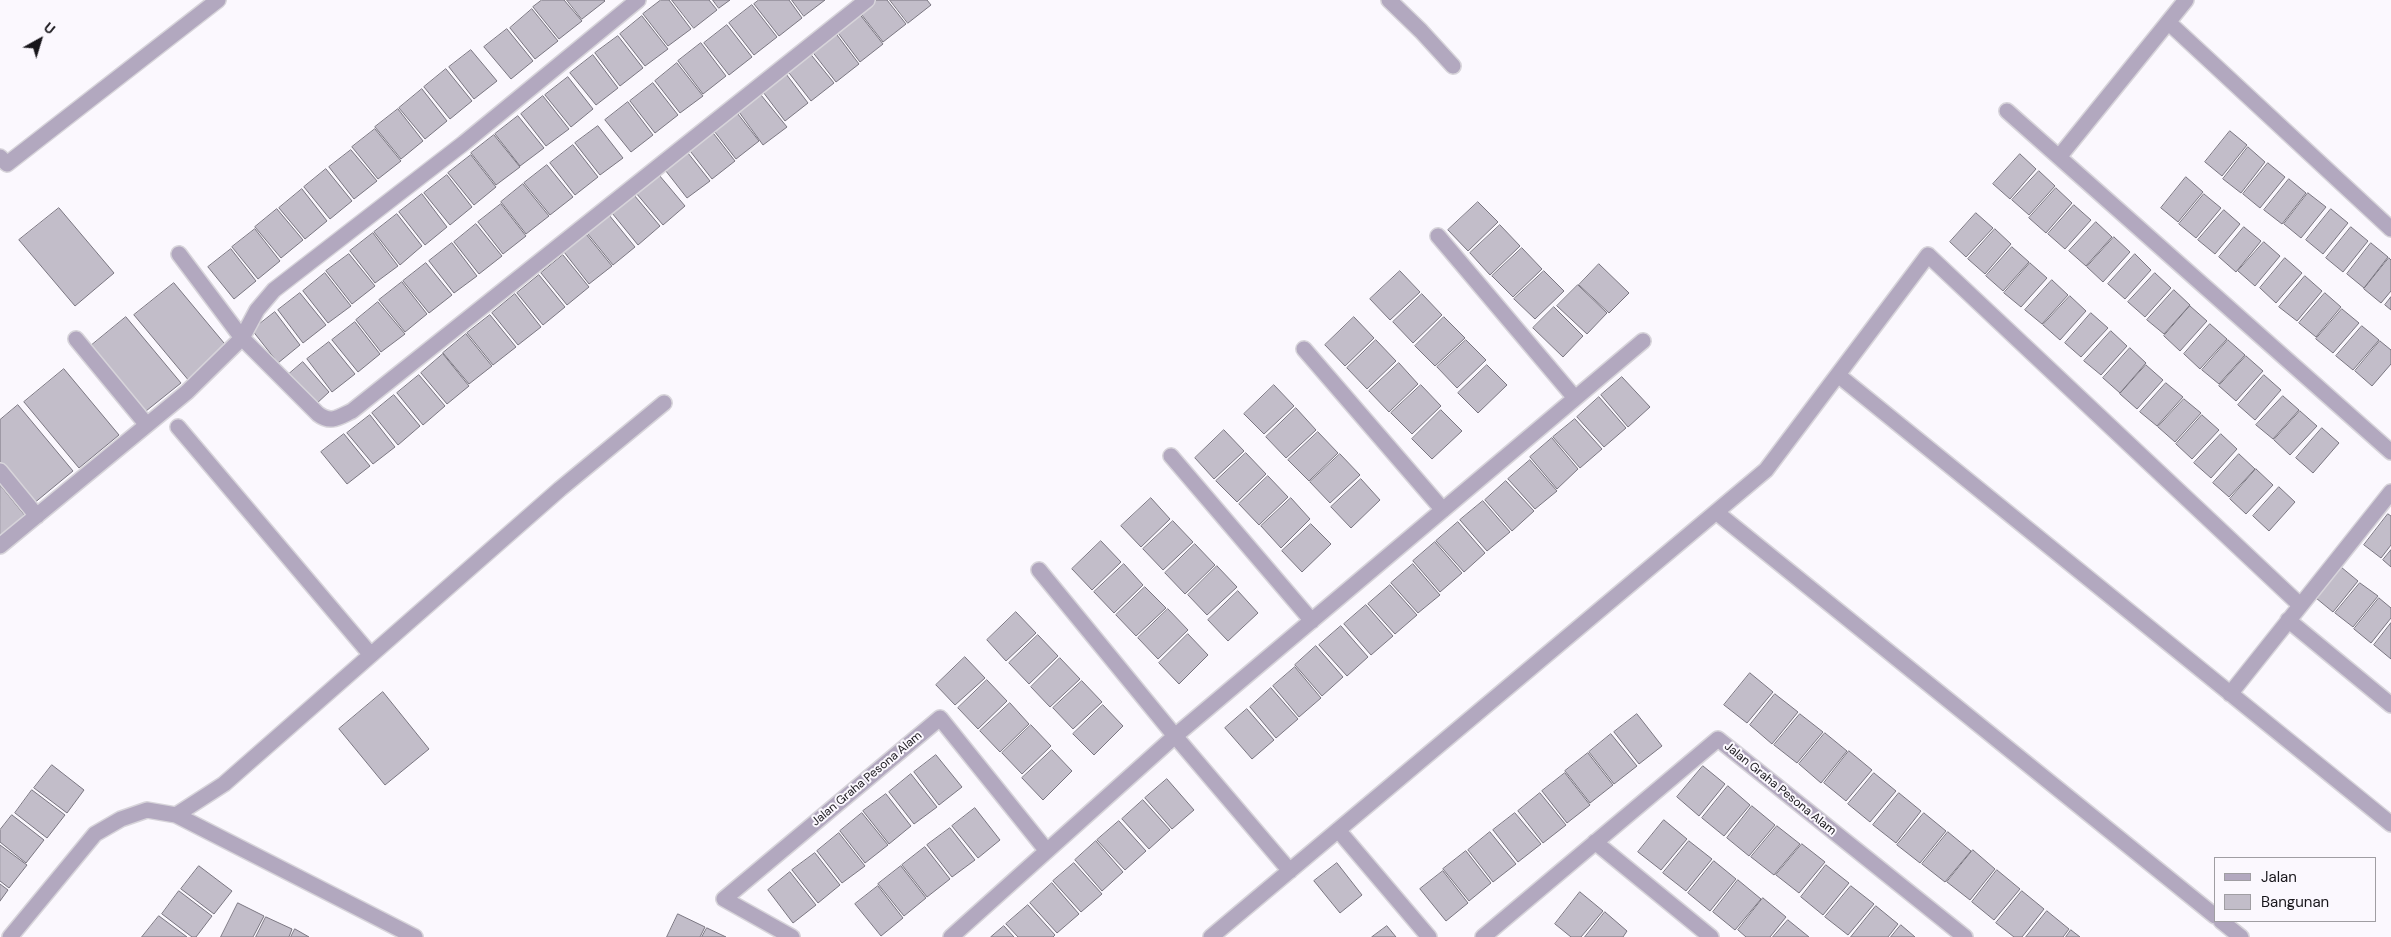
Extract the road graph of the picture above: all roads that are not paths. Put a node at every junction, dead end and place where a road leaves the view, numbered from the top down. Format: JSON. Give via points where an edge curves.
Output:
{"nodes":[{"id":1,"x":218,"y":0,"type":"edge"},
{"id":2,"x":638,"y":0,"type":"edge"},
{"id":3,"x":867,"y":0,"type":"edge"},
{"id":4,"x":1389,"y":0,"type":"edge"},
{"id":5,"x":2186,"y":0,"type":"edge"},
{"id":6,"x":2168,"y":22,"type":"junction"},
{"id":7,"x":1453,"y":66,"type":"dead end"},
{"id":8,"x":2007,"y":111,"type":"dead end"},
{"id":9,"x":2059,"y":157,"type":"junction"},
{"id":10,"x":2,"y":163,"type":"edge"},
{"id":11,"x":2391,"y":229,"type":"edge"},
{"id":12,"x":1438,"y":236,"type":"dead end"},
{"id":13,"x":179,"y":254,"type":"dead end"},
{"id":14,"x":242,"y":338,"type":"junction"},
{"id":15,"x":76,"y":339,"type":"dead end"},
{"id":16,"x":1643,"y":341,"type":"dead end"},
{"id":17,"x":1304,"y":349,"type":"dead end"},
{"id":18,"x":1838,"y":375,"type":"junction"},
{"id":19,"x":1575,"y":398,"type":"junction"},
{"id":20,"x":664,"y":403,"type":"dead end"},
{"id":21,"x":147,"y":425,"type":"junction"},
{"id":22,"x":178,"y":427,"type":"dead end"},
{"id":23,"x":2391,"y":452,"type":"edge"},
{"id":24,"x":1171,"y":456,"type":"dead end"},
{"id":25,"x":0,"y":471,"type":"edge"},
{"id":26,"x":2391,"y":492,"type":"edge"},
{"id":27,"x":1443,"y":510,"type":"junction"},
{"id":28,"x":1716,"y":512,"type":"junction"},
{"id":29,"x":37,"y":516,"type":"junction"},
{"id":30,"x":0,"y":546,"type":"edge"},
{"id":31,"x":1038,"y":570,"type":"dead end"},
{"id":32,"x":2300,"y":605,"type":"junction"},
{"id":33,"x":2288,"y":620,"type":"junction"},
{"id":34,"x":1312,"y":621,"type":"junction"},
{"id":35,"x":371,"y":655,"type":"junction"},
{"id":36,"x":2230,"y":694,"type":"junction"},
{"id":37,"x":2391,"y":705,"type":"edge"},
{"id":38,"x":1175,"y":736,"type":"junction"},
{"id":39,"x":176,"y":815,"type":"junction"},
{"id":40,"x":2391,"y":824,"type":"edge"},
{"id":41,"x":1338,"y":830,"type":"junction"},
{"id":42,"x":1595,"y":842,"type":"junction"},
{"id":43,"x":1047,"y":851,"type":"junction"},
{"id":44,"x":1290,"y":871,"type":"junction"},
{"id":45,"x":2214,"y":915,"type":"edge"},
{"id":46,"x":2222,"y":922,"type":"edge"},
{"id":47,"x":10,"y":937,"type":"edge"},
{"id":48,"x":414,"y":937,"type":"edge"},
{"id":49,"x":792,"y":937,"type":"edge"},
{"id":50,"x":951,"y":937,"type":"edge"},
{"id":51,"x":1211,"y":937,"type":"edge"},
{"id":52,"x":1429,"y":937,"type":"edge"},
{"id":53,"x":1483,"y":937,"type":"edge"},
{"id":54,"x":1711,"y":937,"type":"edge"},
{"id":55,"x":1965,"y":937,"type":"edge"},
{"id":56,"x":2241,"y":937,"type":"edge"}],
"edges":[{"from":1,"to":10,"type":"street"},
{"from":2,"to":14,"type":"street","via":[[464,143],[274,290],[257,310]]},
{"from":3,"to":14,"type":"street","via":[[352,411],[332,420],[324,419]]},
{"from":4,"to":7,"type":"street"},
{"from":5,"to":6,"type":"street"},
{"from":6,"to":9,"type":"street"},
{"from":6,"to":11,"type":"street"},
{"from":8,"to":9,"type":"street"},
{"from":9,"to":23,"type":"street"},
{"from":12,"to":19,"type":"street"},
{"from":13,"to":14,"type":"street"},
{"from":14,"to":21,"type":"street","via":[[187,392]]},
{"from":15,"to":21,"type":"street"},
{"from":16,"to":19,"type":"street"},
{"from":17,"to":27,"type":"street"},
{"from":18,"to":28,"type":"street","via":[[1766,470]]},
{"from":18,"to":32,"type":"street","via":[[1928,255]]},
{"from":18,"to":36,"type":"street"},
{"from":19,"to":27,"type":"street"},
{"from":20,"to":35,"type":"street","via":[[560,489]]},
{"from":21,"to":29,"type":"street"},
{"from":22,"to":35,"type":"street"},
{"from":24,"to":34,"type":"street"},
{"from":25,"to":29,"type":"street"},
{"from":26,"to":32,"type":"street"},
{"from":27,"to":34,"type":"street"},
{"from":28,"to":41,"type":"street"},
{"from":28,"to":45,"type":"street"},
{"from":29,"to":30,"type":"street"},
{"from":31,"to":38,"type":"street"},
{"from":32,"to":33,"type":"street"},
{"from":33,"to":36,"type":"street"},
{"from":33,"to":37,"type":"street"},
{"from":34,"to":38,"type":"street"},
{"from":35,"to":39,"type":"street","via":[[224,784]]},
{"from":36,"to":40,"type":"street"},
{"from":38,"to":43,"type":"street"},
{"from":38,"to":44,"type":"street"},
{"from":39,"to":47,"type":"street","via":[[147,810],[121,819],[95,834]]},
{"from":39,"to":48,"type":"street"},
{"from":41,"to":44,"type":"street"},
{"from":41,"to":52,"type":"street"},
{"from":42,"to":53,"type":"street","name":"Jalan Graha Pesona Alam"},
{"from":42,"to":54,"type":"street"},
{"from":42,"to":55,"type":"street","name":"Jalan Graha Pesona Alam","via":[[1718,739]]},
{"from":43,"to":49,"type":"street","name":"Jalan Graha Pesona Alam","via":[[940,718],[724,899]]},
{"from":43,"to":50,"type":"street"},
{"from":44,"to":51,"type":"street"},
{"from":46,"to":56,"type":"street"}]}
